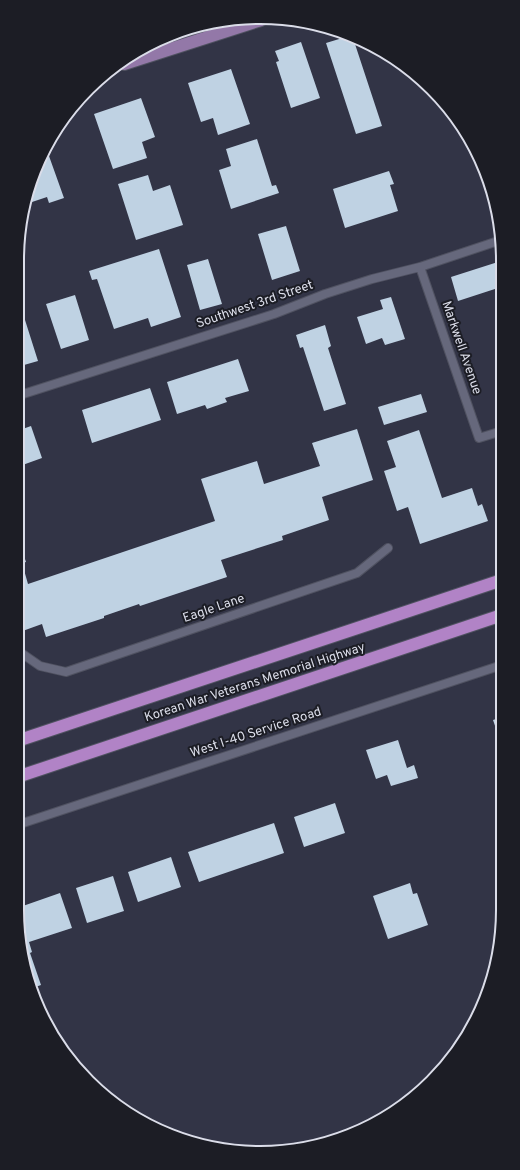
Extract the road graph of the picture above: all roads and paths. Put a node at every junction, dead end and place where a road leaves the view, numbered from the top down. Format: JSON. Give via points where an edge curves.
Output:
{"nodes":[{"id":1,"x":227,"y":26,"type":"edge"},
{"id":2,"x":136,"y":60,"type":"edge"},
{"id":3,"x":495,"y":242,"type":"edge"},
{"id":4,"x":420,"y":267,"type":"junction"},
{"id":5,"x":24,"y":394,"type":"edge"},
{"id":6,"x":496,"y":433,"type":"edge"},
{"id":7,"x":388,"y":548,"type":"dead end"},
{"id":8,"x":496,"y":582,"type":"edge"},
{"id":9,"x":496,"y":618,"type":"edge"},
{"id":10,"x":24,"y":655,"type":"edge"},
{"id":11,"x":496,"y":667,"type":"edge"},
{"id":12,"x":24,"y":739,"type":"edge"},
{"id":13,"x":24,"y":775,"type":"edge"},
{"id":14,"x":24,"y":824,"type":"edge"}],
"edges":[{"from":1,"to":2,"type":"main road"},
{"from":3,"to":4,"type":"street","name":"Southwest 3rd Street"},
{"from":4,"to":5,"type":"street","name":"Southwest 3rd Street","via":[[325,294],[274,314]]},
{"from":4,"to":6,"type":"street","name":"Markwell Avenue","via":[[479,438]]},
{"from":7,"to":10,"type":"street","name":"Eagle Lane","via":[[357,573],[66,672],[40,666]]},
{"from":8,"to":12,"type":"highway","name":"Korean War Veterans Memorial Highway"},
{"from":9,"to":13,"type":"highway","name":"Korean War Veterans Memorial Highway"},
{"from":11,"to":14,"type":"street","name":"West I-40 Service Road"}]}
